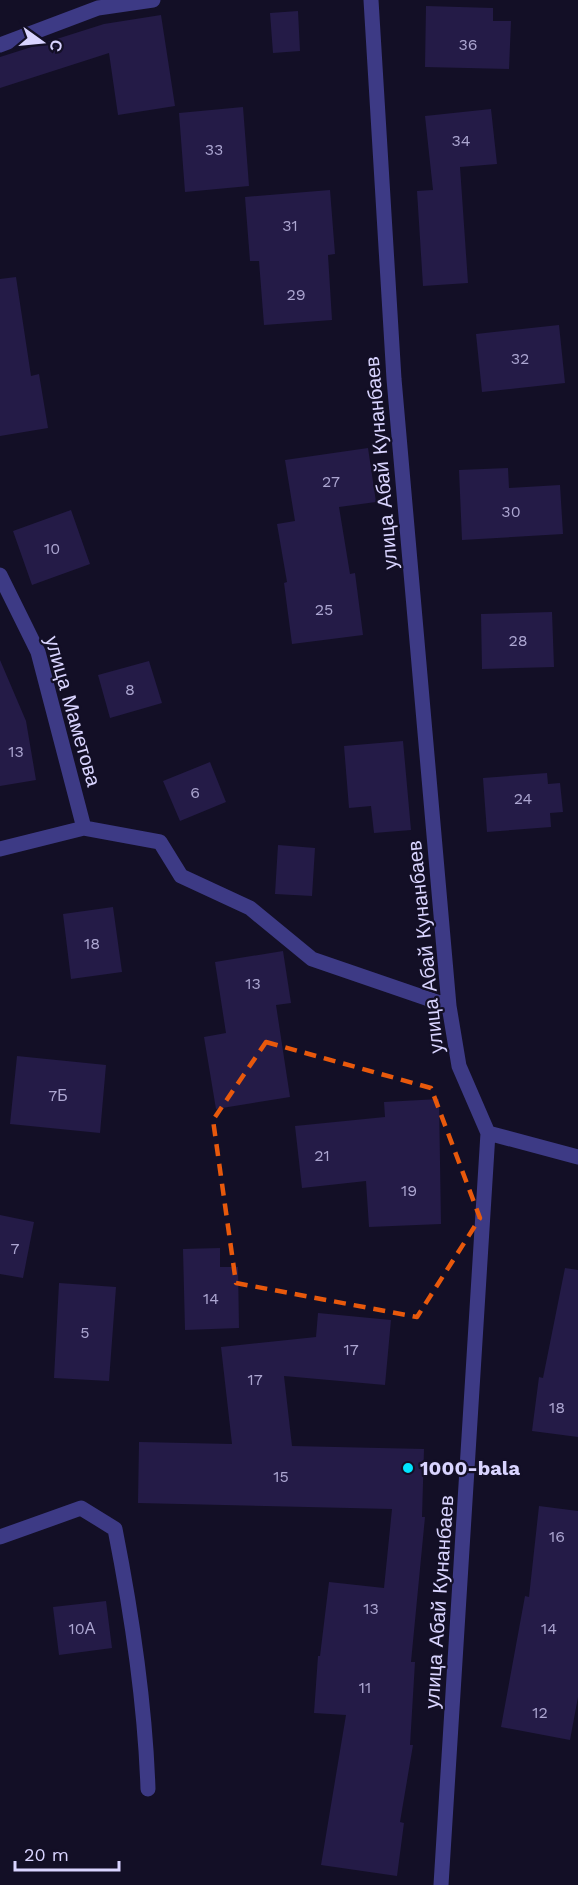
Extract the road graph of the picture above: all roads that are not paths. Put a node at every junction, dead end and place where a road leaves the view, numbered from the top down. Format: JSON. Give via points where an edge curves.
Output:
{"nodes":[{"id":1,"x":153,"y":0,"type":"edge"},
{"id":2,"x":371,"y":0,"type":"edge"},
{"id":3,"x":0,"y":45,"type":"edge"},
{"id":4,"x":0,"y":574,"type":"edge"},
{"id":5,"x":84,"y":828,"type":"junction"},
{"id":6,"x":0,"y":849,"type":"edge"},
{"id":7,"x":449,"y":1006,"type":"junction"},
{"id":8,"x":488,"y":1133,"type":"junction"},
{"id":9,"x":578,"y":1157,"type":"edge"},
{"id":10,"x":0,"y":1537,"type":"edge"},
{"id":11,"x":148,"y":1789,"type":"dead end"},
{"id":12,"x":441,"y":1885,"type":"edge"}],
"edges":[{"from":1,"to":3,"type":"street","via":[[99,8]]},
{"from":2,"to":7,"type":"street","name":"улица Абай Кунанбаев","via":[[394,379]]},
{"from":4,"to":5,"type":"street","name":"улица Маметова","via":[[38,652]]},
{"from":5,"to":6,"type":"street"},
{"from":5,"to":7,"type":"street","via":[[160,842],[181,876],[250,908],[312,959]]},
{"from":7,"to":8,"type":"street","name":"улица Абай Кунанбаев","via":[[459,1065]]},
{"from":8,"to":9,"type":"street"},
{"from":8,"to":12,"type":"street","name":"улица Абай Кунанбаев"},
{"from":10,"to":11,"type":"street","via":[[81,1508],[115,1528],[132,1614]]}]}
